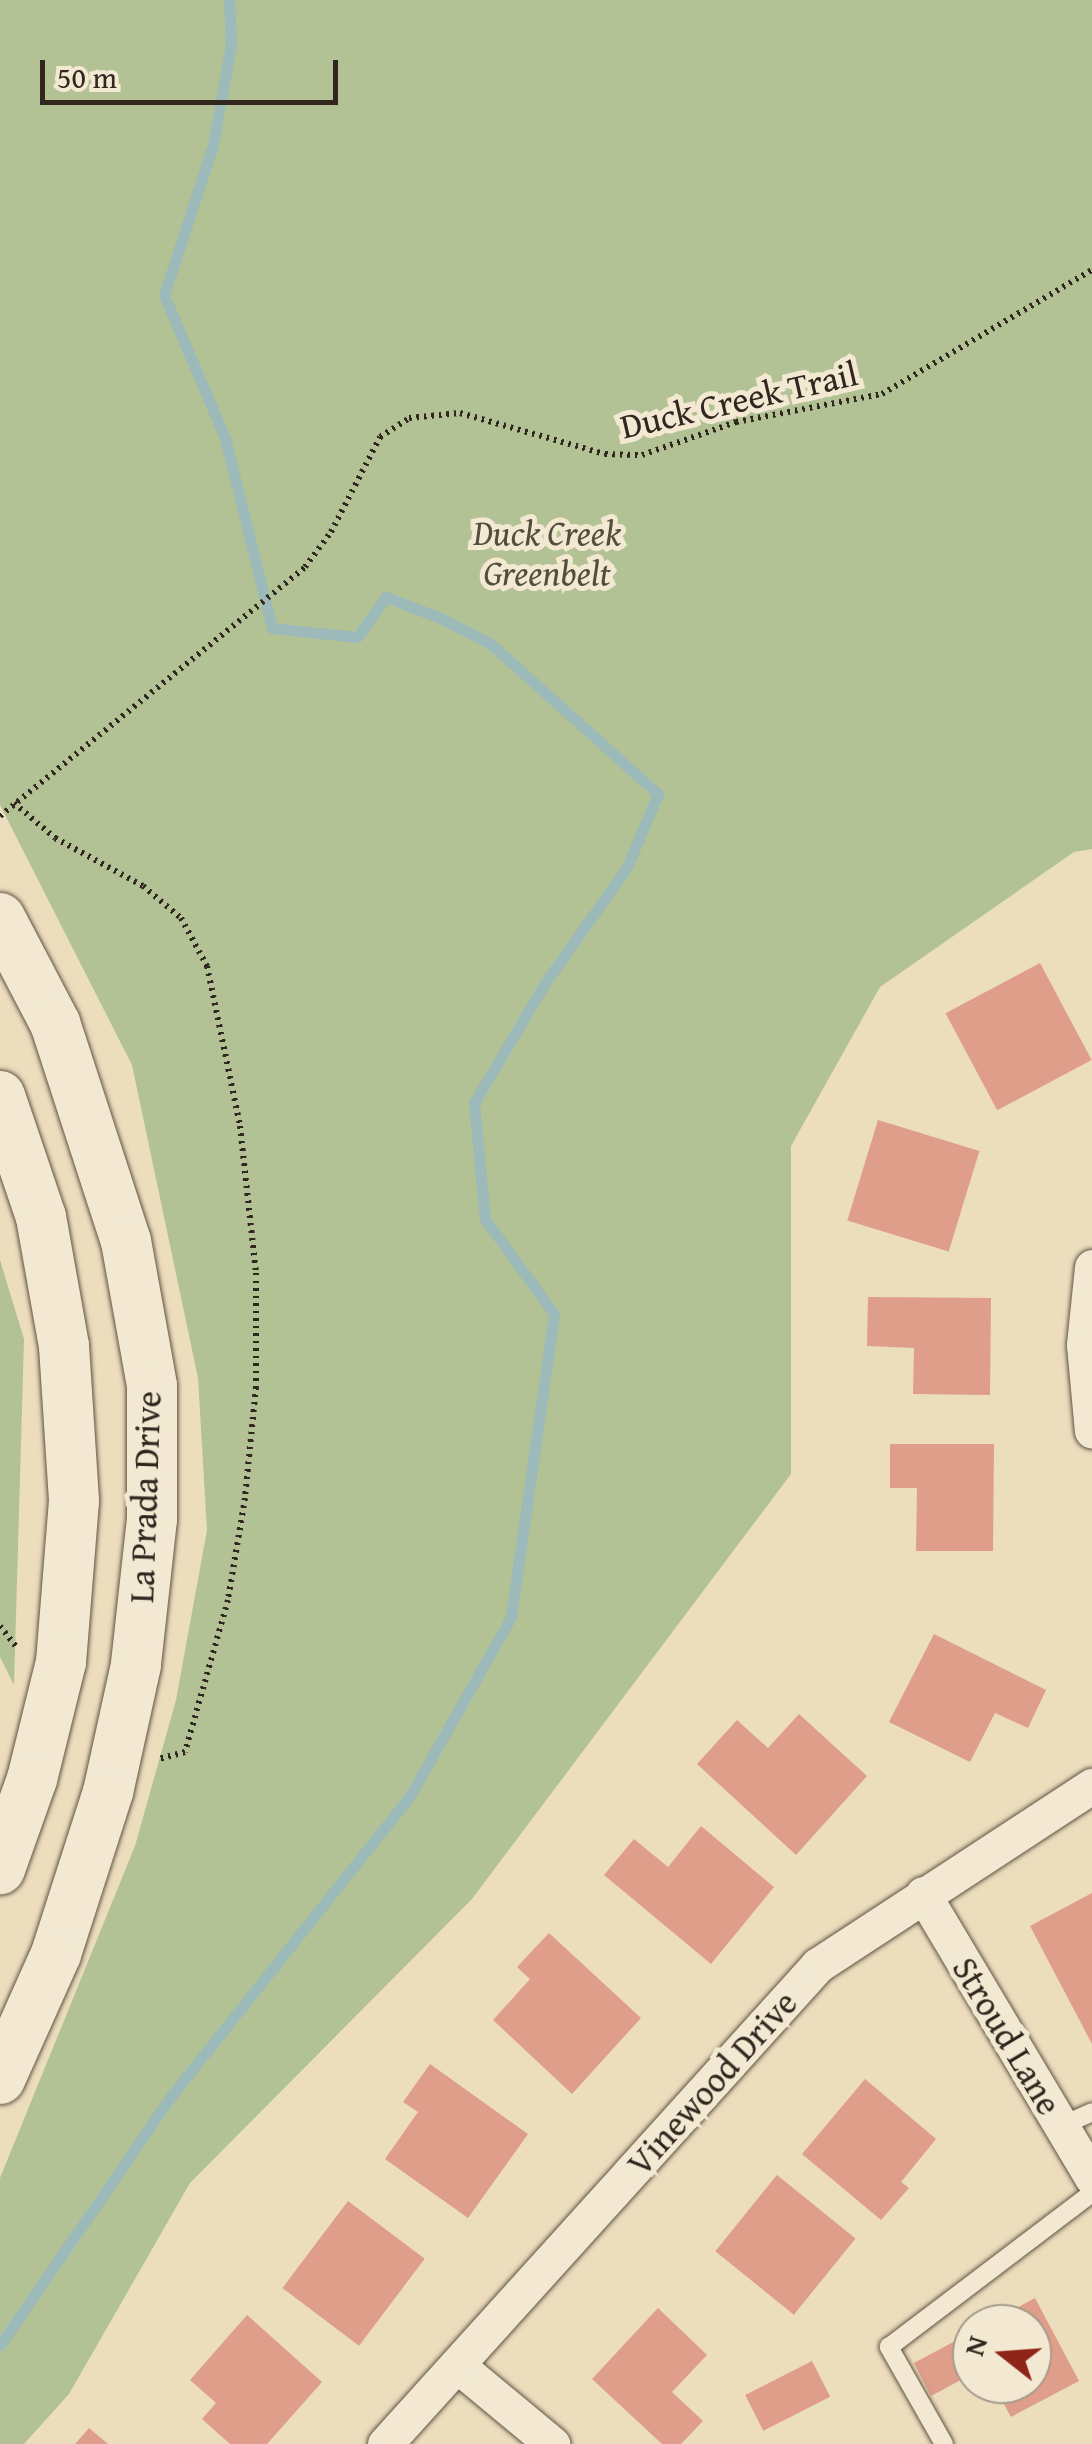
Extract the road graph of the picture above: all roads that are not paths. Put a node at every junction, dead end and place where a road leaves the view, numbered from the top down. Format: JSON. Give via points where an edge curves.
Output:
{"nodes":[{"id":1,"x":0,"y":918,"type":"edge"},
{"id":2,"x":0,"y":1096,"type":"edge"},
{"id":3,"x":1092,"y":1267,"type":"edge"},
{"id":4,"x":1092,"y":1432,"type":"edge"},
{"id":5,"x":1092,"y":1786,"type":"edge"},
{"id":6,"x":0,"y":1869,"type":"edge"},
{"id":7,"x":924,"y":1894,"type":"junction"},
{"id":8,"x":0,"y":2079,"type":"edge"},
{"id":9,"x":1077,"y":2119,"type":"edge"},
{"id":10,"x":1092,"y":2177,"type":"edge"},
{"id":11,"x":1092,"y":2194,"type":"edge"},
{"id":12,"x":457,"y":2365,"type":"junction"},
{"id":13,"x":385,"y":2444,"type":"edge"},
{"id":14,"x":552,"y":2444,"type":"edge"},
{"id":15,"x":944,"y":2444,"type":"edge"}],
"edges":[{"from":1,"to":8,"type":"main road","name":"La Prada Drive","via":[[55,1023],[126,1241],[152,1386],[152,1519],[136,1665],[108,1792],[56,1954]]},
{"from":2,"to":6,"type":"main road","name":"La Prada Drive","via":[[41,1217],[64,1346],[74,1501],[61,1662],[32,1779]]},
{"from":3,"to":4,"type":"street","via":[[1084,1346]]},
{"from":5,"to":7,"type":"street","name":"Vinewood Drive"},
{"from":7,"to":9,"type":"street","name":"Stroud Lane"},
{"from":7,"to":12,"type":"street","name":"Vinewood Drive","via":[[818,1965]]},
{"from":9,"to":10,"type":"street","name":"Stroud Lane"},
{"from":11,"to":15,"type":"lane","via":[[890,2346]]},
{"from":12,"to":13,"type":"street","name":"Vinewood Drive"},
{"from":12,"to":14,"type":"street"}]}
